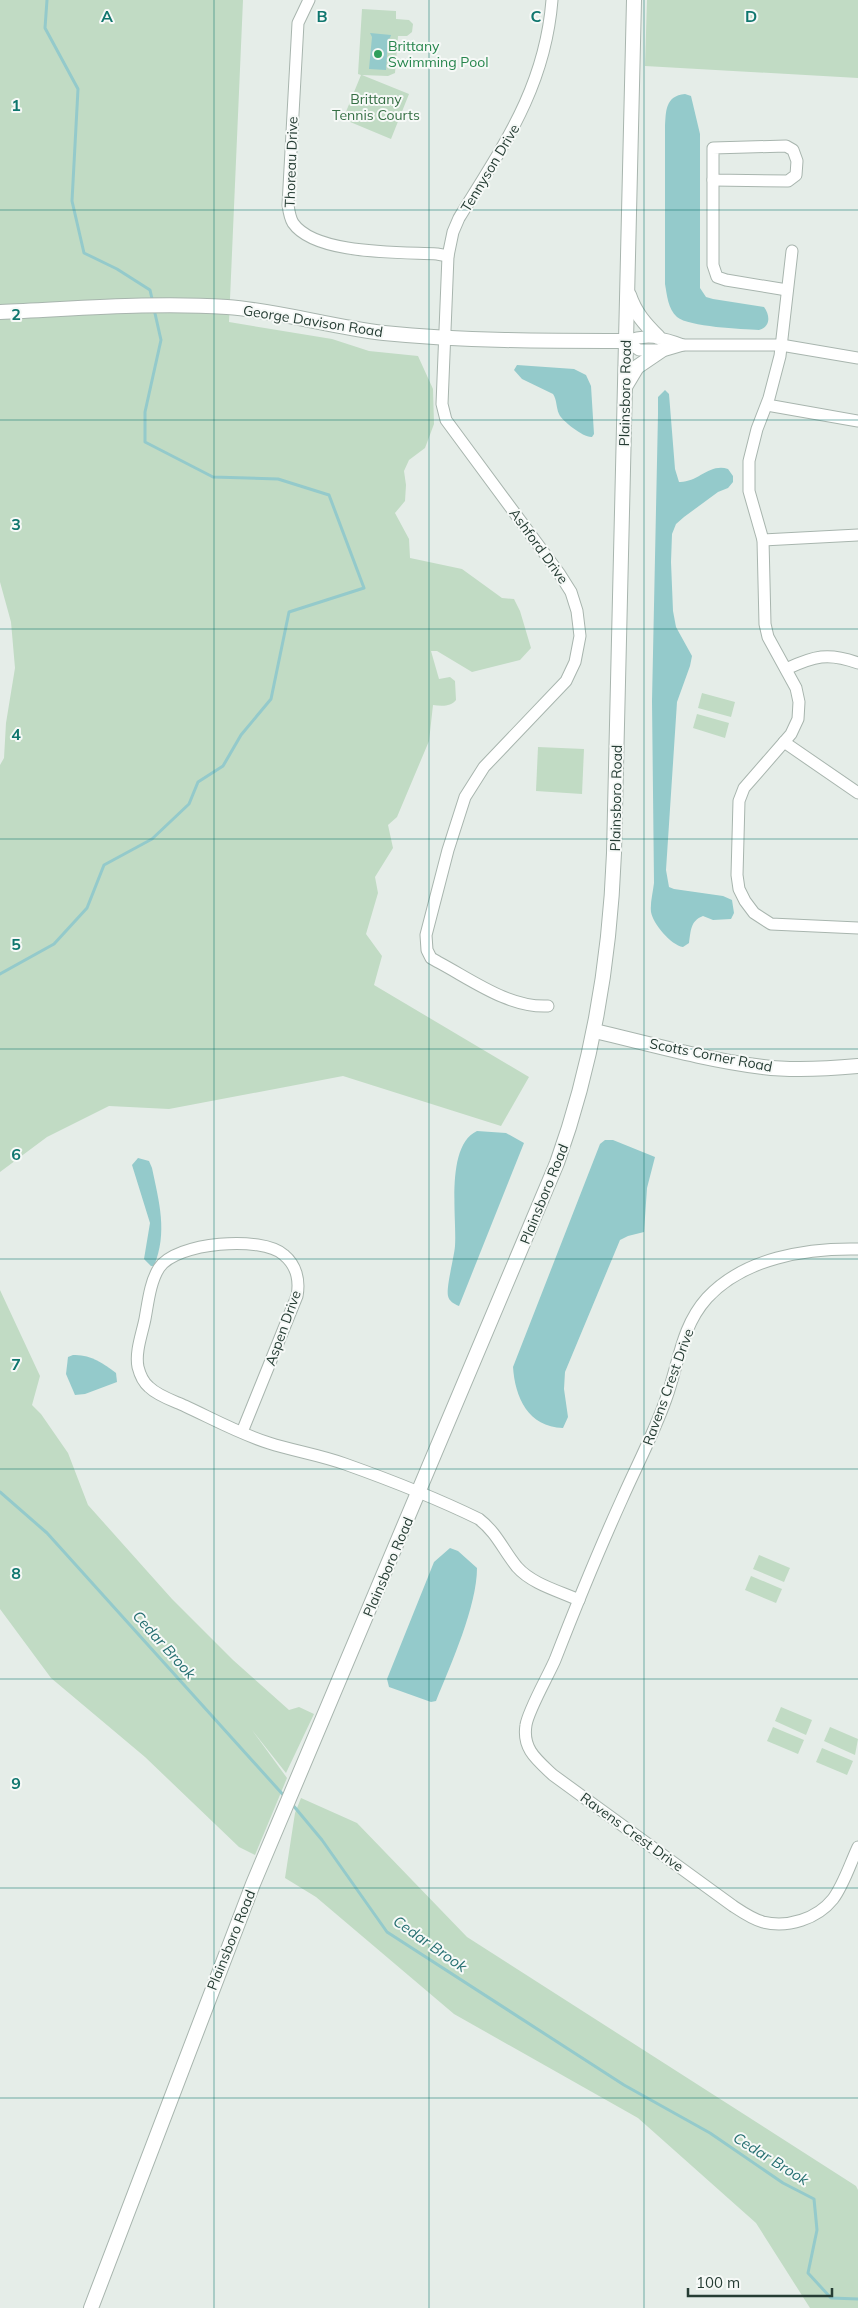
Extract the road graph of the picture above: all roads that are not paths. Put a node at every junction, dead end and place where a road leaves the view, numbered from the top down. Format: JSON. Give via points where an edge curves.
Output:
{"nodes":[{"id":1,"x":309,"y":0,"type":"edge"},
{"id":2,"x":552,"y":0,"type":"edge"},
{"id":3,"x":634,"y":0,"type":"edge"},
{"id":4,"x":713,"y":180,"type":"junction"},
{"id":5,"x":792,"y":251,"type":"dead end"},
{"id":6,"x":448,"y":256,"type":"junction"},
{"id":7,"x":787,"y":290,"type":"junction"},
{"id":8,"x":628,"y":291,"type":"junction"},
{"id":9,"x":0,"y":312,"type":"edge"},
{"id":10,"x":444,"y":338,"type":"junction"},
{"id":11,"x":626,"y":341,"type":"junction"},
{"id":12,"x":660,"y":344,"type":"junction"},
{"id":13,"x":781,"y":345,"type":"junction"},
{"id":14,"x":858,"y":358,"type":"edge"},
{"id":15,"x":625,"y":388,"type":"junction"},
{"id":16,"x":767,"y":405,"type":"junction"},
{"id":17,"x":858,"y":421,"type":"edge"},
{"id":18,"x":858,"y":535,"type":"edge"},
{"id":19,"x":763,"y":540,"type":"junction"},
{"id":20,"x":858,"y":662,"type":"edge"},
{"id":21,"x":786,"y":669,"type":"junction"},
{"id":22,"x":784,"y":742,"type":"junction"},
{"id":23,"x":858,"y":793,"type":"edge"},
{"id":24,"x":858,"y":928,"type":"edge"},
{"id":25,"x":548,"y":1006,"type":"dead end"},
{"id":26,"x":595,"y":1031,"type":"junction"},
{"id":27,"x":858,"y":1066,"type":"edge"},
{"id":28,"x":858,"y":1249,"type":"edge"},
{"id":29,"x":242,"y":1432,"type":"junction"},
{"id":30,"x":418,"y":1493,"type":"junction"},
{"id":31,"x":579,"y":1600,"type":"junction"},
{"id":32,"x":858,"y":1847,"type":"edge"},
{"id":33,"x":91,"y":2308,"type":"edge"}],
"edges":[{"from":1,"to":6,"type":"street","name":"Thoreau Drive","via":[[298,23],[288,205],[294,224],[308,236],[336,247]]},
{"from":2,"to":6,"type":"street","name":"Tennyson Drive","via":[[543,56],[528,100],[512,133],[459,218]]},
{"from":3,"to":8,"type":"street","name":"Plainsboro Road"},
{"from":4,"to":4,"type":"street","via":[[713,148],[786,146],[793,150],[797,161],[796,175],[788,181]]},
{"from":4,"to":7,"type":"street","via":[[713,265],[717,277]]},
{"from":5,"to":7,"type":"street"},
{"from":6,"to":10,"type":"street","name":"Tennyson Drive"},
{"from":7,"to":13,"type":"street"},
{"from":8,"to":11,"type":"street","name":"Plainsboro Road"},
{"from":8,"to":12,"type":"street","via":[[633,308]]},
{"from":9,"to":10,"type":"street","name":"George Davison Road","via":[[167,306],[245,309],[354,329]]},
{"from":10,"to":11,"type":"street","name":"George Davison Road"},
{"from":10,"to":25,"type":"street","name":"Ashford Drive","via":[[442,404],[446,420],[559,572],[571,592],[580,636],[575,662],[566,681],[474,781],[466,797],[448,850],[426,935],[427,950],[431,958],[517,1003],[532,1007]]},
{"from":11,"to":12,"type":"street","via":[[639,350]]},
{"from":11,"to":15,"type":"street","name":"Plainsboro Road"},
{"from":12,"to":13,"type":"street"},
{"from":12,"to":15,"type":"street","via":[[637,366]]},
{"from":13,"to":14,"type":"street"},
{"from":13,"to":16,"type":"street"},
{"from":15,"to":26,"type":"street","name":"Plainsboro Road","via":[[613,896]]},
{"from":16,"to":17,"type":"street"},
{"from":16,"to":19,"type":"street","via":[[749,461],[749,491]]},
{"from":18,"to":19,"type":"street"},
{"from":19,"to":21,"type":"street","via":[[765,624],[768,637]]},
{"from":20,"to":21,"type":"street","via":[[826,655],[809,658]]},
{"from":21,"to":22,"type":"street","via":[[799,702],[798,719]]},
{"from":22,"to":23,"type":"street"},
{"from":22,"to":24,"type":"street","via":[[753,776],[739,801],[739,889],[754,913],[771,924]]},
{"from":26,"to":27,"type":"street","name":"Scotts Corner Road","via":[[763,1067],[830,1069]]},
{"from":26,"to":30,"type":"street","name":"Plainsboro Road","via":[[572,1122],[557,1163]]},
{"from":28,"to":31,"type":"street","name":"Ravens Crest Drive","via":[[801,1253],[764,1263],[727,1281],[708,1298],[693,1317],[681,1342],[667,1397],[652,1436]]},
{"from":29,"to":29,"type":"street","name":"Aspen Drive","via":[[150,1388],[138,1367],[137,1354],[153,1283],[160,1267],[182,1251],[225,1244],[258,1245],[283,1254],[299,1279],[298,1296]]},
{"from":29,"to":30,"type":"street","name":"Aspen Drive","via":[[288,1449],[343,1463]]},
{"from":30,"to":31,"type":"street","via":[[479,1519],[492,1529],[517,1567],[529,1578]]},
{"from":30,"to":33,"type":"street","name":"Plainsboro Road","via":[[222,1962]]},
{"from":31,"to":32,"type":"street","name":"Ravens Crest Drive","via":[[526,1724],[526,1744],[531,1754],[553,1775],[733,1906],[763,1922],[800,1921],[822,1909],[833,1899]]}]}
